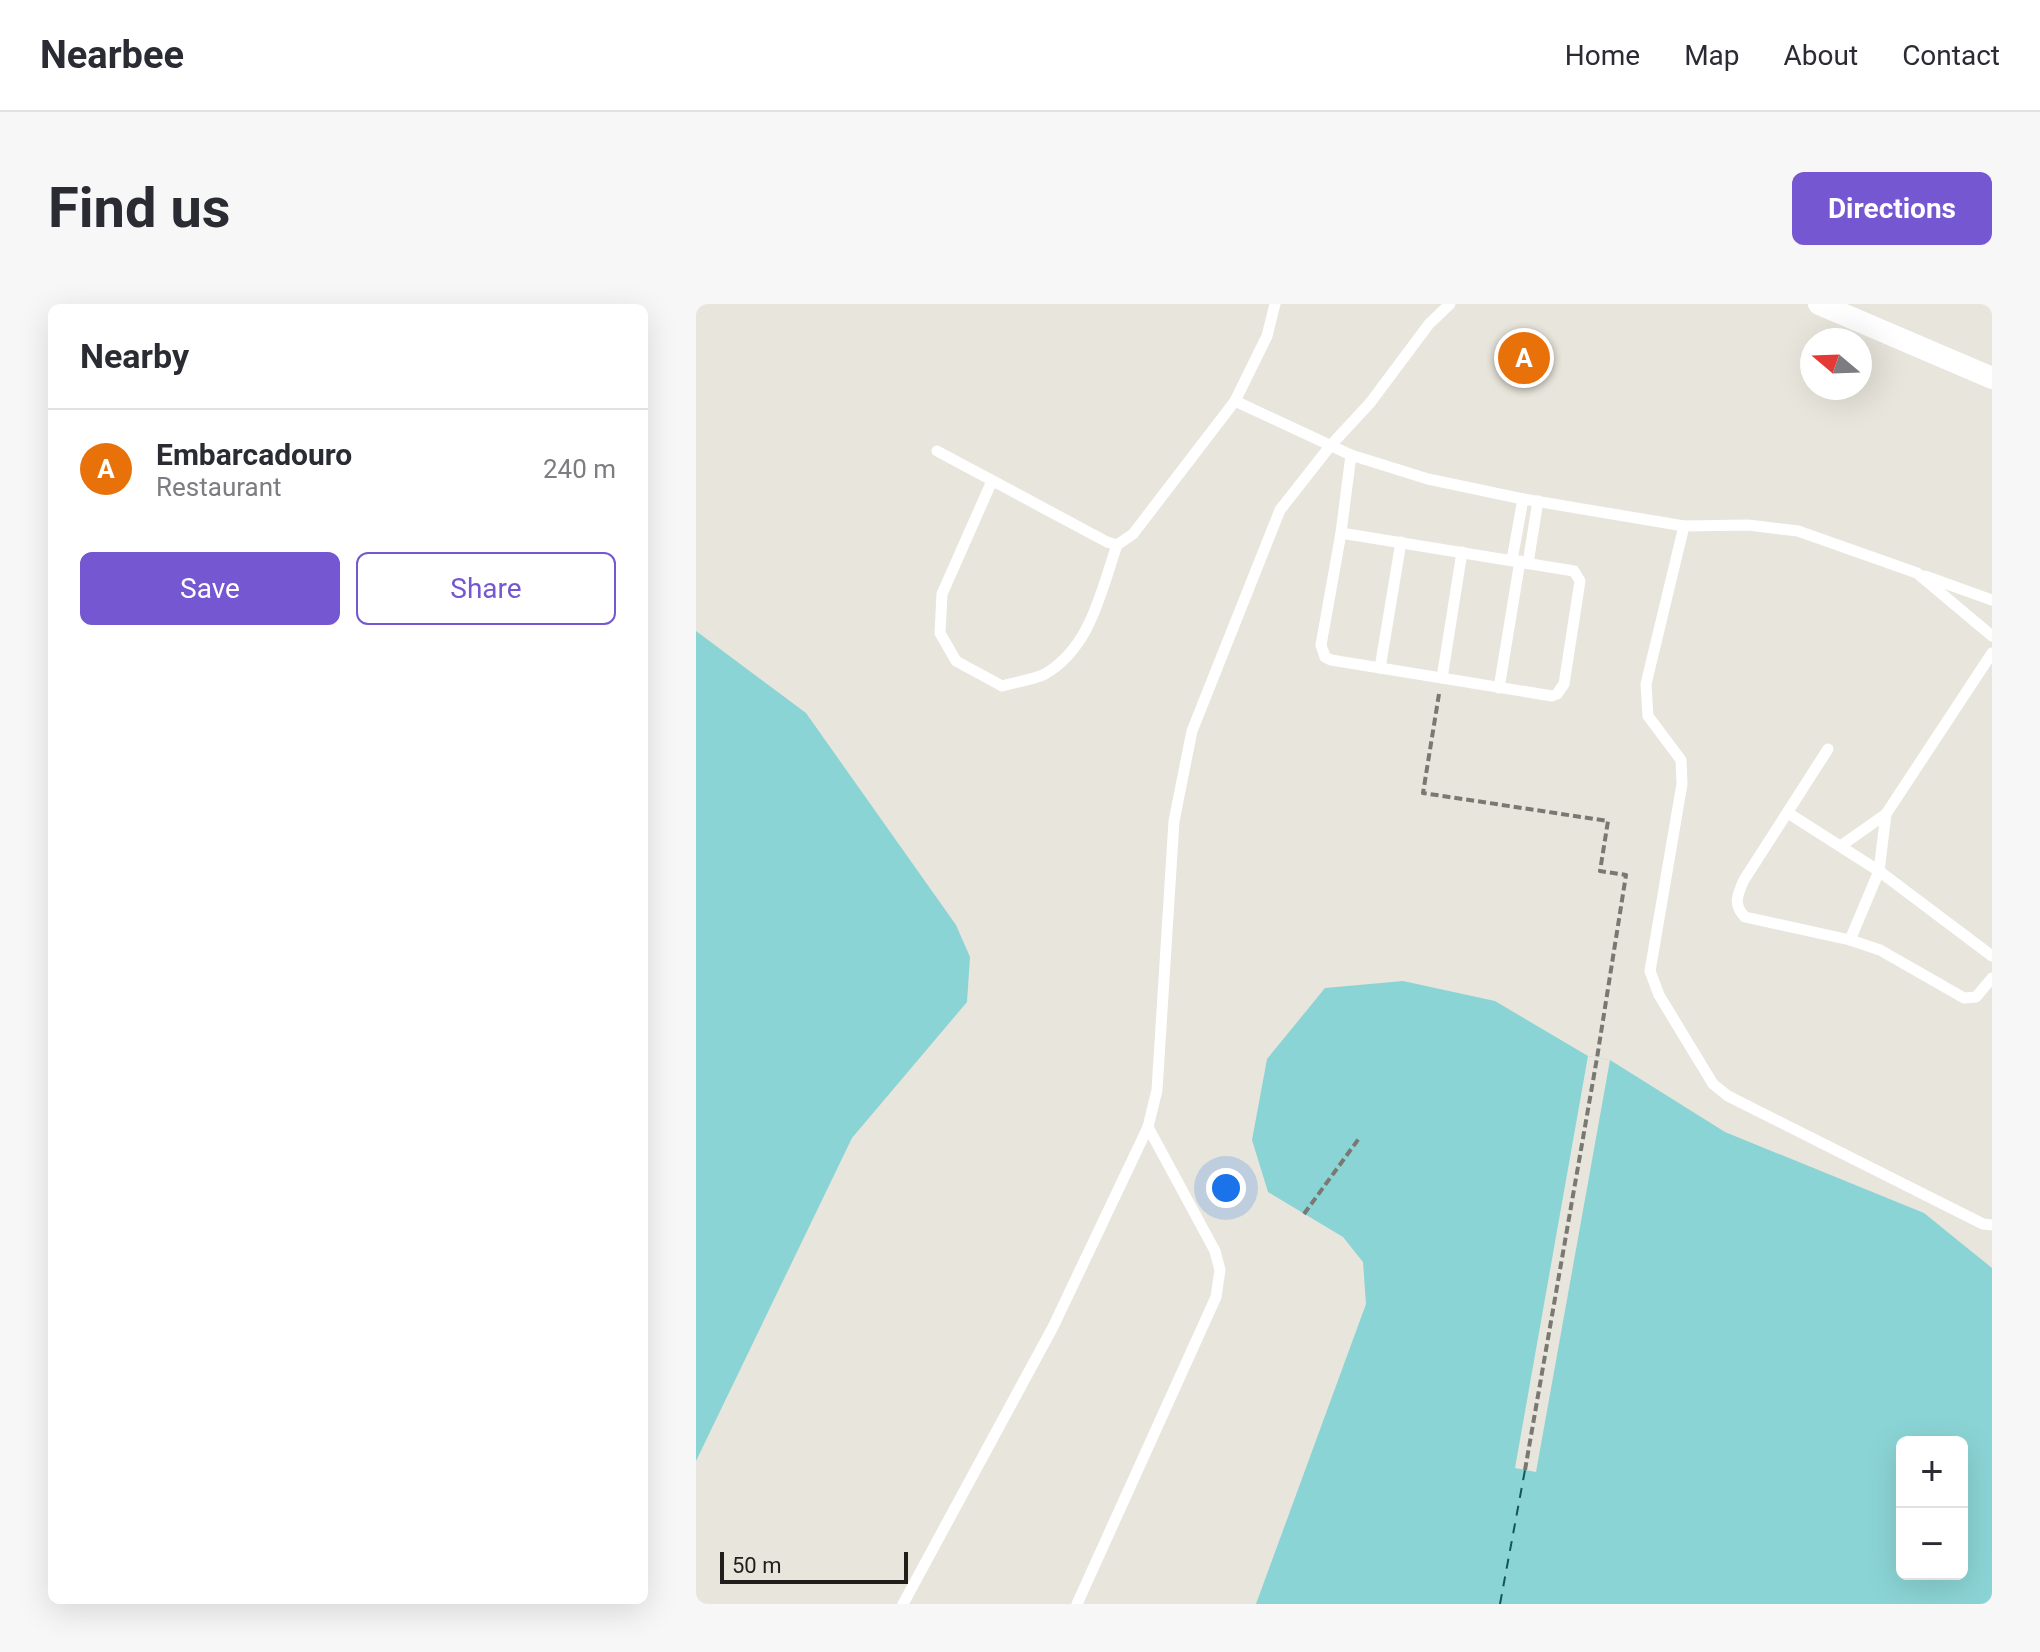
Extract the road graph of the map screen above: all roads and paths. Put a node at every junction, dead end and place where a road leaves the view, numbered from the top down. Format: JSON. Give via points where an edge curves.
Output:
{"nodes":[{"id":1,"x":1275,"y":304,"type":"edge"},
{"id":2,"x":1450,"y":304,"type":"edge"},
{"id":3,"x":1819,"y":304,"type":"edge"},
{"id":4,"x":1992,"y":378,"type":"edge"},
{"id":5,"x":1235,"y":401,"type":"junction"},
{"id":6,"x":1331,"y":445,"type":"junction"},
{"id":7,"x":937,"y":451,"type":"dead end"},
{"id":8,"x":1351,"y":455,"type":"junction"},
{"id":9,"x":992,"y":481,"type":"junction"},
{"id":10,"x":1523,"y":499,"type":"junction"},
{"id":11,"x":1538,"y":501,"type":"junction"},
{"id":12,"x":1684,"y":526,"type":"junction"},
{"id":13,"x":1341,"y":533,"type":"junction"},
{"id":14,"x":1401,"y":542,"type":"junction"},
{"id":15,"x":1117,"y":545,"type":"junction"},
{"id":16,"x":1462,"y":552,"type":"junction"},
{"id":17,"x":1520,"y":562,"type":"junction"},
{"id":18,"x":1917,"y":573,"type":"junction"},
{"id":19,"x":1992,"y":600,"type":"edge"},
{"id":20,"x":1992,"y":636,"type":"edge"},
{"id":21,"x":1992,"y":653,"type":"edge"},
{"id":22,"x":1380,"y":668,"type":"junction"},
{"id":23,"x":1442,"y":678,"type":"junction"},
{"id":24,"x":1499,"y":688,"type":"junction"},
{"id":25,"x":1828,"y":749,"type":"dead end"},
{"id":26,"x":1788,"y":813,"type":"junction"},
{"id":27,"x":1886,"y":814,"type":"junction"},
{"id":28,"x":1842,"y":845,"type":"junction"},
{"id":29,"x":1879,"y":871,"type":"junction"},
{"id":30,"x":1850,"y":940,"type":"junction"},
{"id":31,"x":1992,"y":956,"type":"edge"},
{"id":32,"x":1992,"y":978,"type":"edge"},
{"id":33,"x":1148,"y":1127,"type":"junction"},
{"id":34,"x":1360,"y":1137,"type":"dead end"},
{"id":35,"x":1304,"y":1214,"type":"dead end"},
{"id":36,"x":1992,"y":1225,"type":"edge"},
{"id":37,"x":1525,"y":1470,"type":"dead end"},
{"id":38,"x":903,"y":1604,"type":"edge"},
{"id":39,"x":1077,"y":1604,"type":"edge"}],
"edges":[{"from":1,"to":5,"type":"lane","via":[[1267,336]]},
{"from":2,"to":6,"type":"lane"},
{"from":3,"to":4,"type":"street"},
{"from":5,"to":6,"type":"lane"},
{"from":5,"to":15,"type":"lane","via":[[1133,534]]},
{"from":6,"to":8,"type":"lane"},
{"from":6,"to":33,"type":"lane","via":[[1280,510],[1192,731],[1174,821],[1157,1090]]},
{"from":7,"to":9,"type":"lane"},
{"from":8,"to":10,"type":"lane","via":[[1428,479]]},
{"from":8,"to":13,"type":"lane"},
{"from":9,"to":15,"type":"lane"},
{"from":9,"to":15,"type":"lane","via":[[942,594],[940,633],[956,661],[1002,686],[1044,674],[1070,652],[1088,629]]},
{"from":10,"to":11,"type":"lane"},
{"from":10,"to":17,"type":"lane"},
{"from":11,"to":12,"type":"lane"},
{"from":11,"to":17,"type":"lane"},
{"from":12,"to":18,"type":"lane","via":[[1798,531]]},
{"from":12,"to":36,"type":"lane","via":[[1646,684],[1648,716],[1681,760],[1682,784],[1651,960],[1653,985],[1713,1084],[1728,1096]]},
{"from":13,"to":14,"type":"lane"},
{"from":13,"to":22,"type":"lane","via":[[1322,651],[1331,660]]},
{"from":14,"to":16,"type":"lane"},
{"from":14,"to":22,"type":"lane"},
{"from":16,"to":17,"type":"lane"},
{"from":16,"to":23,"type":"lane"},
{"from":17,"to":24,"type":"lane"},
{"from":17,"to":24,"type":"lane","via":[[1574,571],[1580,581],[1564,684],[1552,696]]},
{"from":18,"to":19,"type":"lane"},
{"from":18,"to":20,"type":"lane"},
{"from":21,"to":27,"type":"lane"},
{"from":22,"to":23,"type":"lane"},
{"from":23,"to":24,"type":"lane"},
{"from":23,"to":37,"type":"path","via":[[1423,793],[1608,821],[1600,871],[1626,875]]},
{"from":25,"to":26,"type":"lane"},
{"from":26,"to":28,"type":"lane"},
{"from":26,"to":30,"type":"lane","via":[[1744,880],[1737,909],[1745,917]]},
{"from":27,"to":28,"type":"lane"},
{"from":27,"to":29,"type":"lane"},
{"from":28,"to":29,"type":"lane"},
{"from":29,"to":30,"type":"lane"},
{"from":29,"to":31,"type":"lane"},
{"from":30,"to":32,"type":"lane","via":[[1880,950],[1964,998],[1976,997]]},
{"from":33,"to":38,"type":"lane","via":[[1053,1327]]},
{"from":33,"to":39,"type":"lane","via":[[1215,1251],[1218,1284]]},
{"from":34,"to":35,"type":"path"}]}
